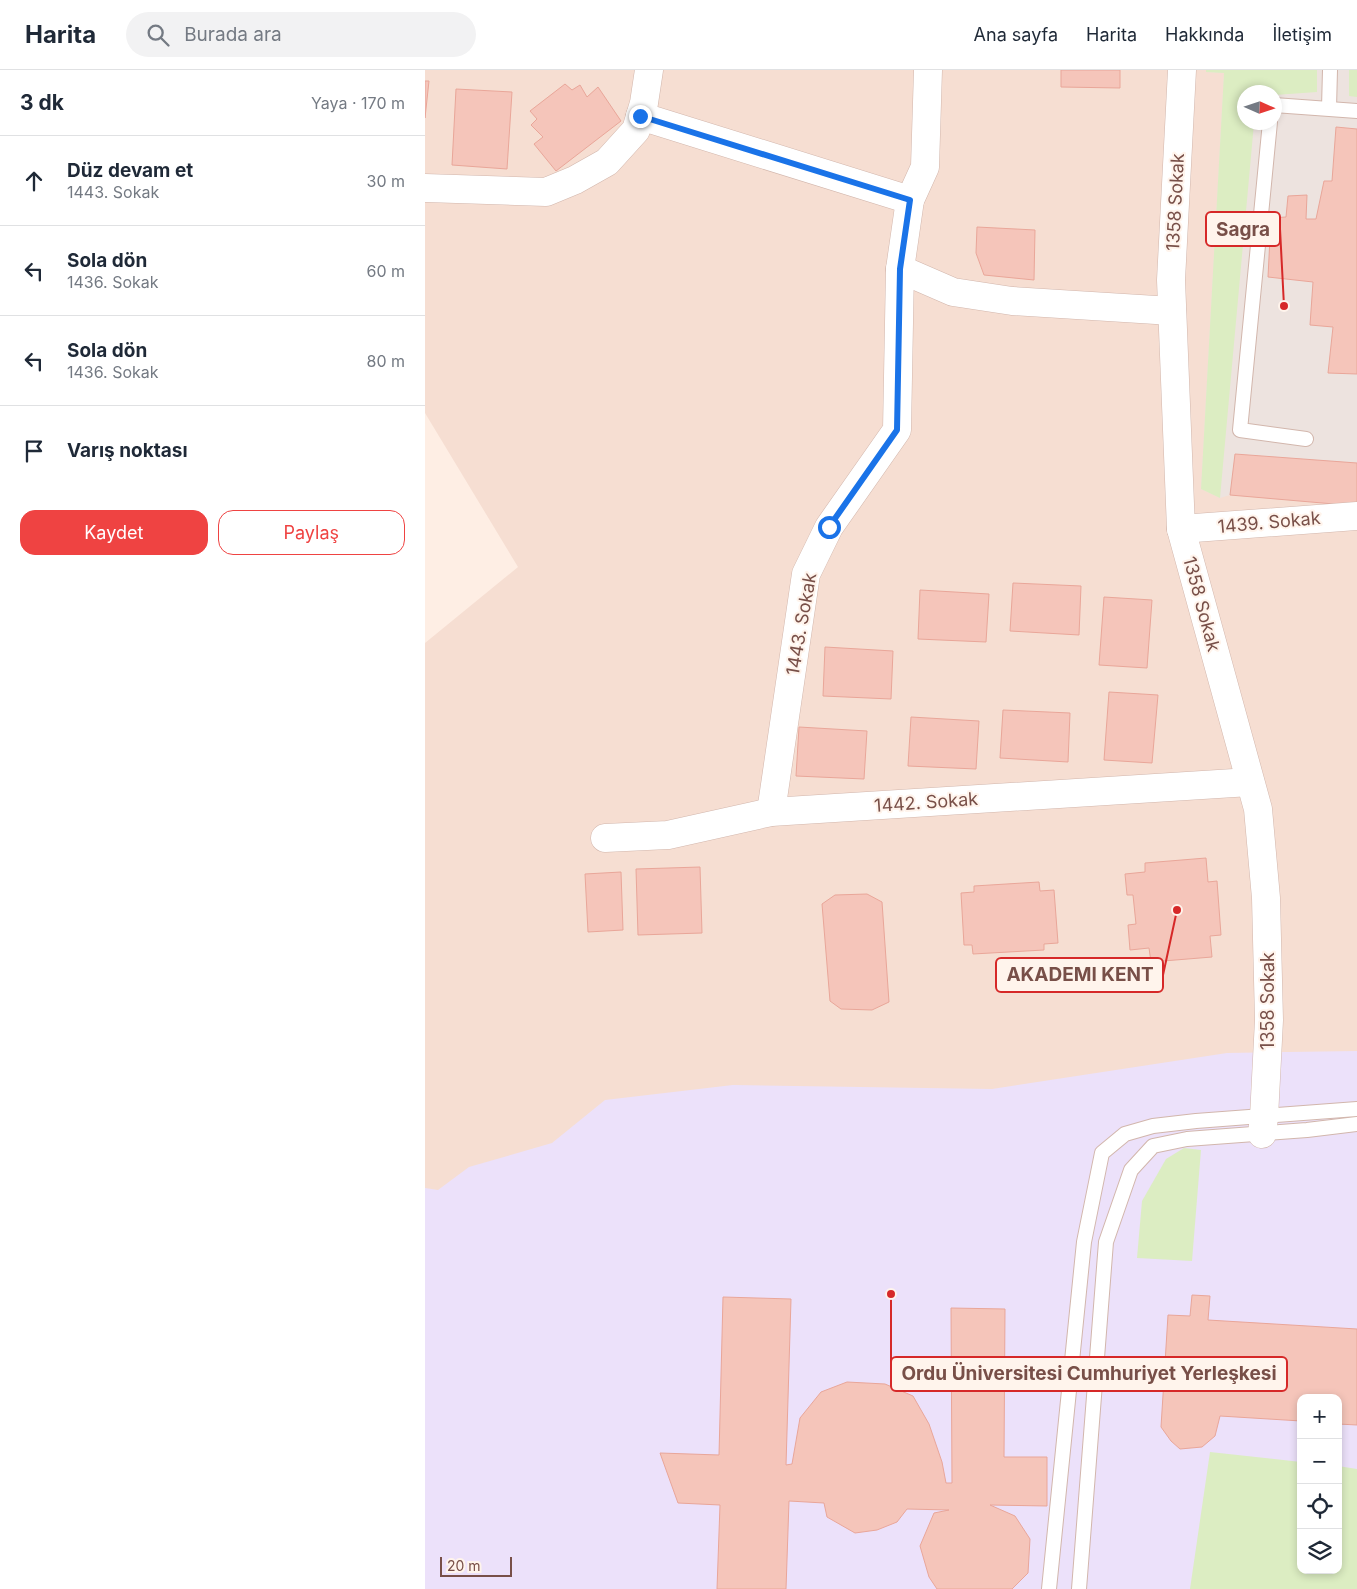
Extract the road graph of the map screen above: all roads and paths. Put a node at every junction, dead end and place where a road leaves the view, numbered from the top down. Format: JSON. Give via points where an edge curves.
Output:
{"nodes":[{"id":1,"x":649,"y":70,"type":"edge"},
{"id":2,"x":928,"y":70,"type":"edge"},
{"id":3,"x":1182,"y":70,"type":"edge"},
{"id":4,"x":1330,"y":70,"type":"edge"},
{"id":5,"x":1282,"y":105,"type":"edge"},
{"id":6,"x":1329,"y":108,"type":"junction"},
{"id":7,"x":1357,"y":111,"type":"edge"},
{"id":8,"x":640,"y":116,"type":"junction"},
{"id":9,"x":1269,"y":130,"type":"edge"},
{"id":10,"x":425,"y":188,"type":"edge"},
{"id":11,"x":910,"y":200,"type":"junction"},
{"id":12,"x":900,"y":269,"type":"junction"},
{"id":13,"x":1172,"y":311,"type":"junction"},
{"id":14,"x":1306,"y":440,"type":"dead end"},
{"id":15,"x":1357,"y":516,"type":"edge"},
{"id":16,"x":1181,"y":529,"type":"junction"},
{"id":17,"x":1250,"y":782,"type":"junction"},
{"id":18,"x":771,"y":812,"type":"junction"},
{"id":19,"x":605,"y":838,"type":"dead end"},
{"id":20,"x":1357,"y":1109,"type":"edge"},
{"id":21,"x":1357,"y":1124,"type":"edge"},
{"id":22,"x":1263,"y":1125,"type":"junction"},
{"id":23,"x":1049,"y":1589,"type":"edge"},
{"id":24,"x":1079,"y":1589,"type":"edge"}],
"edges":[{"from":1,"to":8,"type":"street"},
{"from":2,"to":11,"type":"street","via":[[925,167]]},
{"from":3,"to":13,"type":"street","name":"1358 Sokak"},
{"from":4,"to":6,"type":"lane"},
{"from":5,"to":6,"type":"lane"},
{"from":6,"to":7,"type":"lane"},
{"from":8,"to":10,"type":"street","via":[[636,130],[607,162],[546,192]]},
{"from":8,"to":11,"type":"street"},
{"from":9,"to":14,"type":"lane","via":[[1240,430]]},
{"from":11,"to":12,"type":"street"},
{"from":12,"to":13,"type":"street","via":[[953,292],[1012,301]]},
{"from":12,"to":18,"type":"street","name":"1443. Sokak","via":[[897,430],[829,527],[806,574]]},
{"from":13,"to":16,"type":"street","name":"1358 Sokak"},
{"from":15,"to":16,"type":"street","name":"1439. Sokak"},
{"from":16,"to":17,"type":"street","name":"1358 Sokak"},
{"from":17,"to":18,"type":"street","name":"1442. Sokak"},
{"from":17,"to":22,"type":"street","name":"1358 Sokak","via":[[1257,809],[1266,898],[1269,1020]]},
{"from":18,"to":19,"type":"street","name":"1442. Sokak","via":[[668,834]]},
{"from":20,"to":22,"type":"lane"},
{"from":21,"to":22,"type":"lane"},
{"from":22,"to":23,"type":"lane","via":[[1153,1126],[1125,1134],[1102,1153],[1083,1242]]},
{"from":22,"to":24,"type":"lane","via":[[1153,1146],[1131,1170],[1106,1242]]}]}
